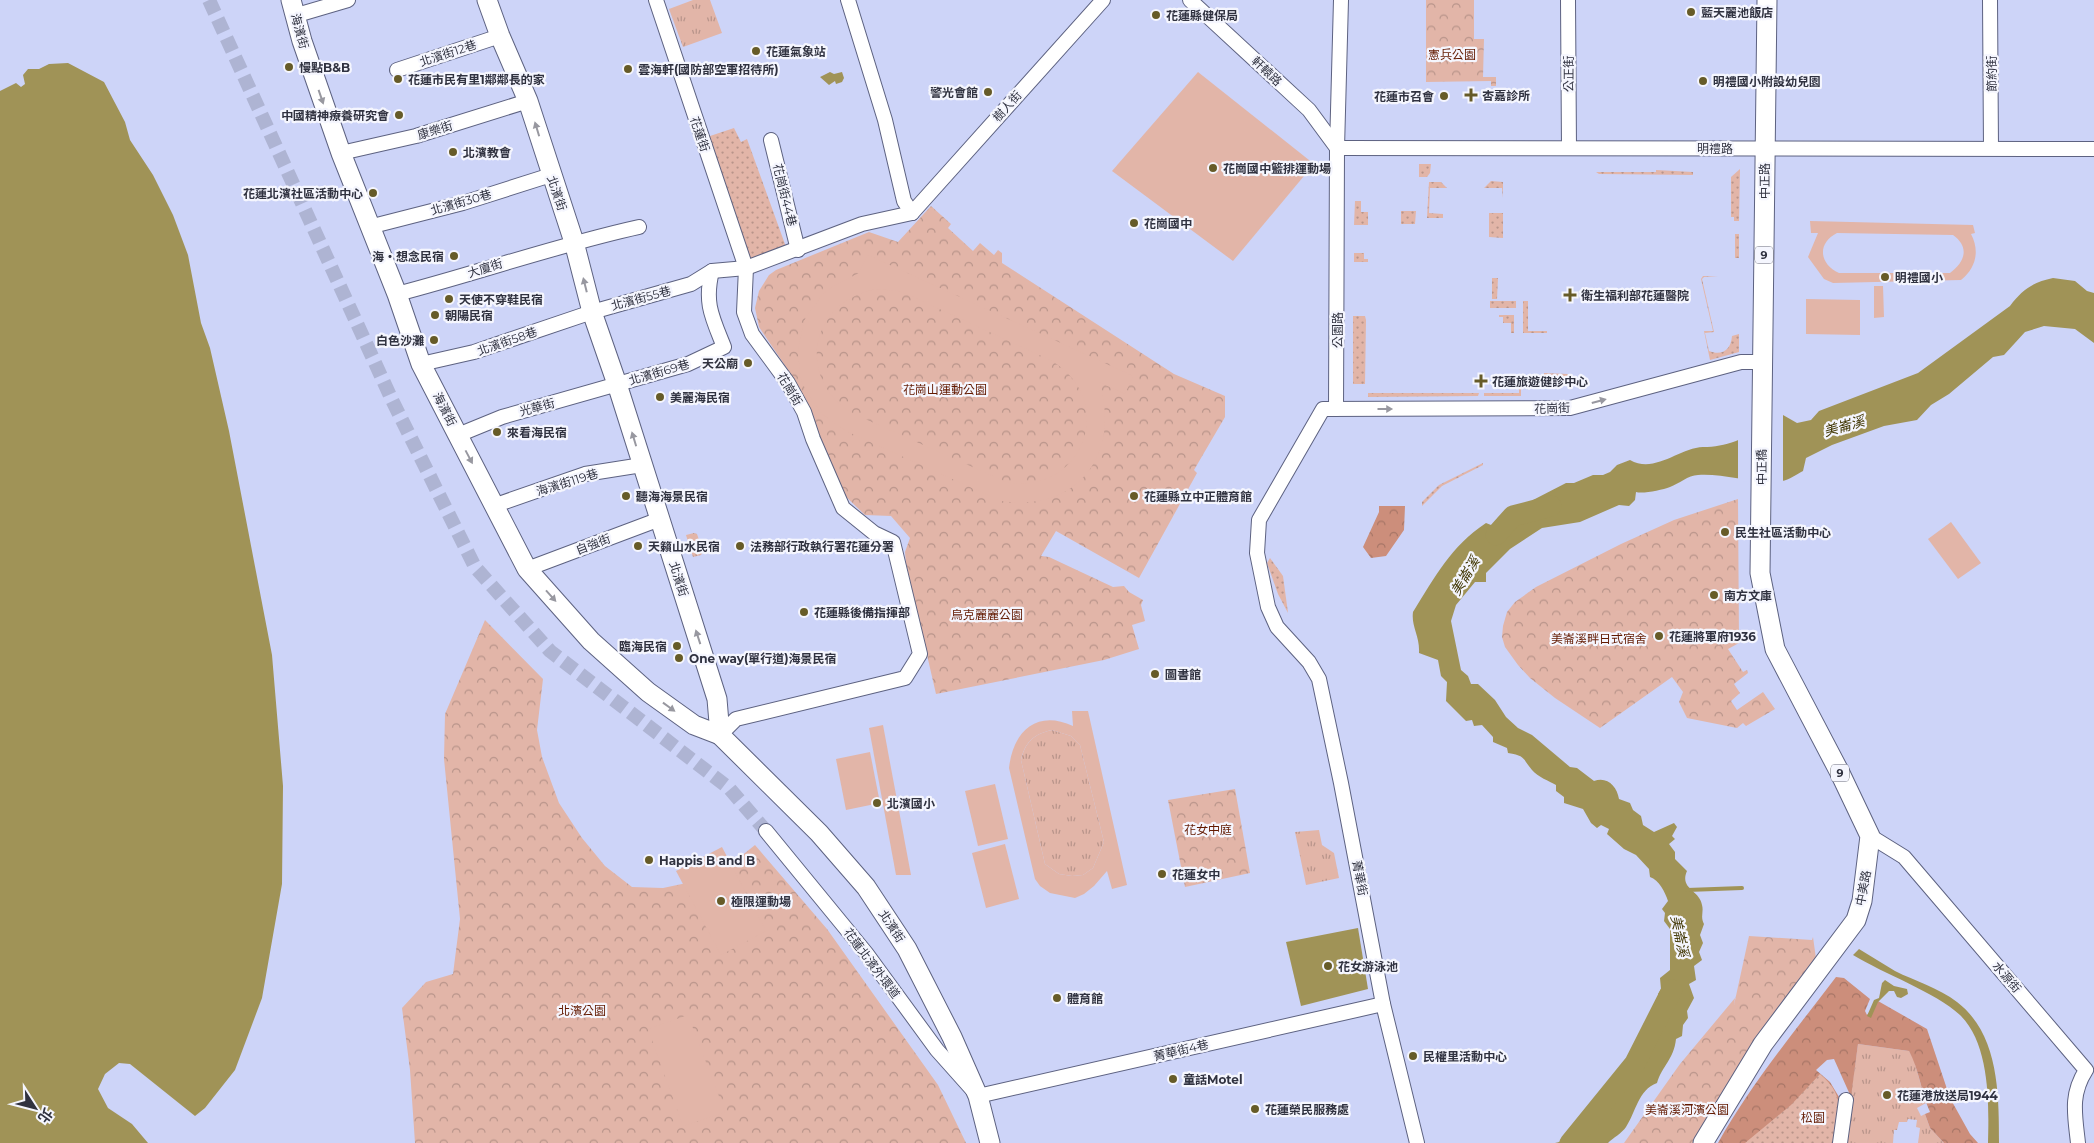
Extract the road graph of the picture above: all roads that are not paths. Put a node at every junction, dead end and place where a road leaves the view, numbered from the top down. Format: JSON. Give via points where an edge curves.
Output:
{"nodes":[{"id":1,"x":348,"y":0,"type":"edge"},
{"id":2,"x":487,"y":0,"type":"edge"},
{"id":3,"x":656,"y":0,"type":"edge"},
{"id":4,"x":848,"y":0,"type":"edge"},
{"id":5,"x":1103,"y":0,"type":"edge"},
{"id":6,"x":1190,"y":0,"type":"edge"},
{"id":7,"x":1341,"y":0,"type":"edge"},
{"id":8,"x":1568,"y":0,"type":"edge"},
{"id":9,"x":1767,"y":0,"type":"edge"},
{"id":10,"x":1990,"y":0,"type":"edge"},
{"id":11,"x":294,"y":8,"type":"edge"},
{"id":12,"x":500,"y":36,"type":"junction"},
{"id":13,"x":397,"y":70,"type":"dead end"},
{"id":14,"x":528,"y":101,"type":"junction"},
{"id":15,"x":771,"y":140,"type":"dead end"},
{"id":16,"x":1337,"y":148,"type":"junction"},
{"id":17,"x":1569,"y":148,"type":"junction"},
{"id":18,"x":1763,"y":148,"type":"junction"},
{"id":19,"x":1991,"y":148,"type":"junction"},
{"id":20,"x":2094,"y":149,"type":"edge"},
{"id":21,"x":341,"y":153,"type":"junction"},
{"id":22,"x":551,"y":175,"type":"junction"},
{"id":23,"x":912,"y":213,"type":"junction"},
{"id":24,"x":369,"y":227,"type":"junction"},
{"id":25,"x":639,"y":227,"type":"dead end"},
{"id":26,"x":574,"y":242,"type":"junction"},
{"id":27,"x":798,"y":250,"type":"junction"},
{"id":28,"x":746,"y":268,"type":"junction"},
{"id":29,"x":712,"y":271,"type":"junction"},
{"id":30,"x":397,"y":294,"type":"junction"},
{"id":31,"x":592,"y":312,"type":"junction"},
{"id":32,"x":1762,"y":362,"type":"junction"},
{"id":33,"x":421,"y":364,"type":"junction"},
{"id":34,"x":617,"y":384,"type":"junction"},
{"id":35,"x":1336,"y":409,"type":"junction"},
{"id":36,"x":458,"y":435,"type":"junction"},
{"id":37,"x":642,"y":465,"type":"junction"},
{"id":38,"x":493,"y":506,"type":"junction"},
{"id":39,"x":660,"y":519,"type":"junction"},
{"id":40,"x":527,"y":569,"type":"junction"},
{"id":41,"x":720,"y":735,"type":"junction"},
{"id":42,"x":766,"y":831,"type":"tunnel mouth"},
{"id":43,"x":1870,"y":836,"type":"junction"},
{"id":44,"x":1383,"y":1004,"type":"junction"},
{"id":45,"x":2090,"y":1072,"type":"edge"},
{"id":46,"x":978,"y":1096,"type":"junction"},
{"id":47,"x":1846,"y":1100,"type":"dead end"},
{"id":48,"x":990,"y":1143,"type":"edge"},
{"id":49,"x":1417,"y":1143,"type":"edge"},
{"id":50,"x":1702,"y":1143,"type":"edge"},
{"id":51,"x":1840,"y":1143,"type":"edge"},
{"id":52,"x":2078,"y":1143,"type":"edge"}],
"edges":[{"from":1,"to":11,"type":"street"},
{"from":2,"to":12,"type":"main road","name":"北濱街"},
{"from":3,"to":28,"type":"street","name":"花蓮街"},
{"from":4,"to":23,"type":"street","via":[[885,120],[904,201]]},
{"from":5,"to":23,"type":"street","name":"樹人街"},
{"from":6,"to":16,"type":"street","name":"軒轅路","via":[[1309,110]]},
{"from":7,"to":16,"type":"street","name":"公園路"},
{"from":8,"to":17,"type":"street","name":"公正街"},
{"from":9,"to":18,"type":"main road","name":"中正路","number":"9"},
{"from":10,"to":19,"type":"street","name":"節約街"},
{"from":11,"to":21,"type":"main road","name":"海濱街","one_way":true,"via":[[302,41]]},
{"from":12,"to":13,"type":"street","name":"北濱街12巷"},
{"from":12,"to":14,"type":"main road","name":"北濱街"},
{"from":14,"to":21,"type":"street","name":"康樂街","via":[[416,136]]},
{"from":22,"to":14,"type":"main road","name":"北濱街","one_way":true},
{"from":15,"to":27,"type":"street","name":"花崗街44巷"},
{"from":16,"to":17,"type":"street","name":"明禮路"},
{"from":16,"to":35,"type":"street","name":"公園路"},
{"from":17,"to":18,"type":"street","name":"明禮路"},
{"from":18,"to":19,"type":"street","name":"明禮路"},
{"from":18,"to":32,"type":"main road","name":"中正路","number":"9"},
{"from":19,"to":20,"type":"street","name":"明禮路"},
{"from":21,"to":24,"type":"main road","name":"海濱街"},
{"from":22,"to":24,"type":"street","name":"北濱街30巷","via":[[463,203]]},
{"from":22,"to":26,"type":"main road","name":"北濱街"},
{"from":23,"to":27,"type":"street","via":[[862,224]]},
{"from":24,"to":30,"type":"main road","name":"海濱街"},
{"from":25,"to":26,"type":"street","name":"大廈街"},
{"from":26,"to":30,"type":"street","name":"大廈街"},
{"from":31,"to":26,"type":"main road","name":"北濱街","one_way":true},
{"from":27,"to":28,"type":"street"},
{"from":28,"to":29,"type":"street"},
{"from":28,"to":41,"type":"street","name":"花崗街","via":[[744,312],[752,334],[788,383],[804,412],[843,508],[874,533],[893,542],[920,654],[905,678],[736,719]]},
{"from":29,"to":31,"type":"street","name":"北濱街55巷","via":[[691,284]]},
{"from":29,"to":34,"type":"street","name":"北濱街69巷","via":[[708,300],[724,347],[700,360]]},
{"from":30,"to":33,"type":"main road","name":"海濱街"},
{"from":31,"to":33,"type":"street","name":"北濱街58巷","via":[[474,352]]},
{"from":31,"to":34,"type":"main road","name":"北濱街"},
{"from":35,"to":32,"type":"street","name":"花崗街","one_way":true,"via":[[1570,408],[1741,362]]},
{"from":32,"to":43,"type":"main road","name":"中正橋","number":"9","via":[[1760,573],[1774,649]]},
{"from":33,"to":36,"type":"main road","name":"海濱街"},
{"from":34,"to":36,"type":"street","name":"光華街","via":[[502,417]]},
{"from":37,"to":34,"type":"main road","name":"北濱街","one_way":true},
{"from":35,"to":44,"type":"street","name":"菁華街","via":[[1323,409],[1259,520],[1257,553],[1268,607],[1277,626],[1309,662],[1319,679]]},
{"from":36,"to":38,"type":"main road","name":"海濱街","one_way":true},
{"from":37,"to":38,"type":"street","name":"海濱街119巷","via":[[585,474]]},
{"from":37,"to":39,"type":"main road","name":"北濱街"},
{"from":38,"to":40,"type":"main road","name":"海濱街"},
{"from":39,"to":40,"type":"street","name":"自強街"},
{"from":41,"to":39,"type":"main road","name":"北濱街","one_way":true,"via":[[717,699]]},
{"from":40,"to":41,"type":"main road","name":"海濱街","one_way":true,"via":[[591,641],[648,692],[694,725]]},
{"from":41,"to":46,"type":"main road","name":"北濱街","via":[[819,833],[866,887],[907,948]]},
{"from":42,"to":46,"type":"street","name":"花蓮北濱外環道","via":[[866,953],[937,1050]]},
{"from":43,"to":45,"type":"street","name":"水源街","via":[[1904,857]]},
{"from":43,"to":50,"type":"main road","name":"中美路","via":[[1862,902],[1856,920],[1763,1044]]},
{"from":44,"to":46,"type":"street","name":"菁華街4巷"},
{"from":44,"to":49,"type":"street","name":"菁華街"},
{"from":45,"to":52,"type":"street","name":"水源街","via":[[2076,1085]]},
{"from":46,"to":48,"type":"main road","name":"北濱街"},
{"from":47,"to":51,"type":"street"}]}
